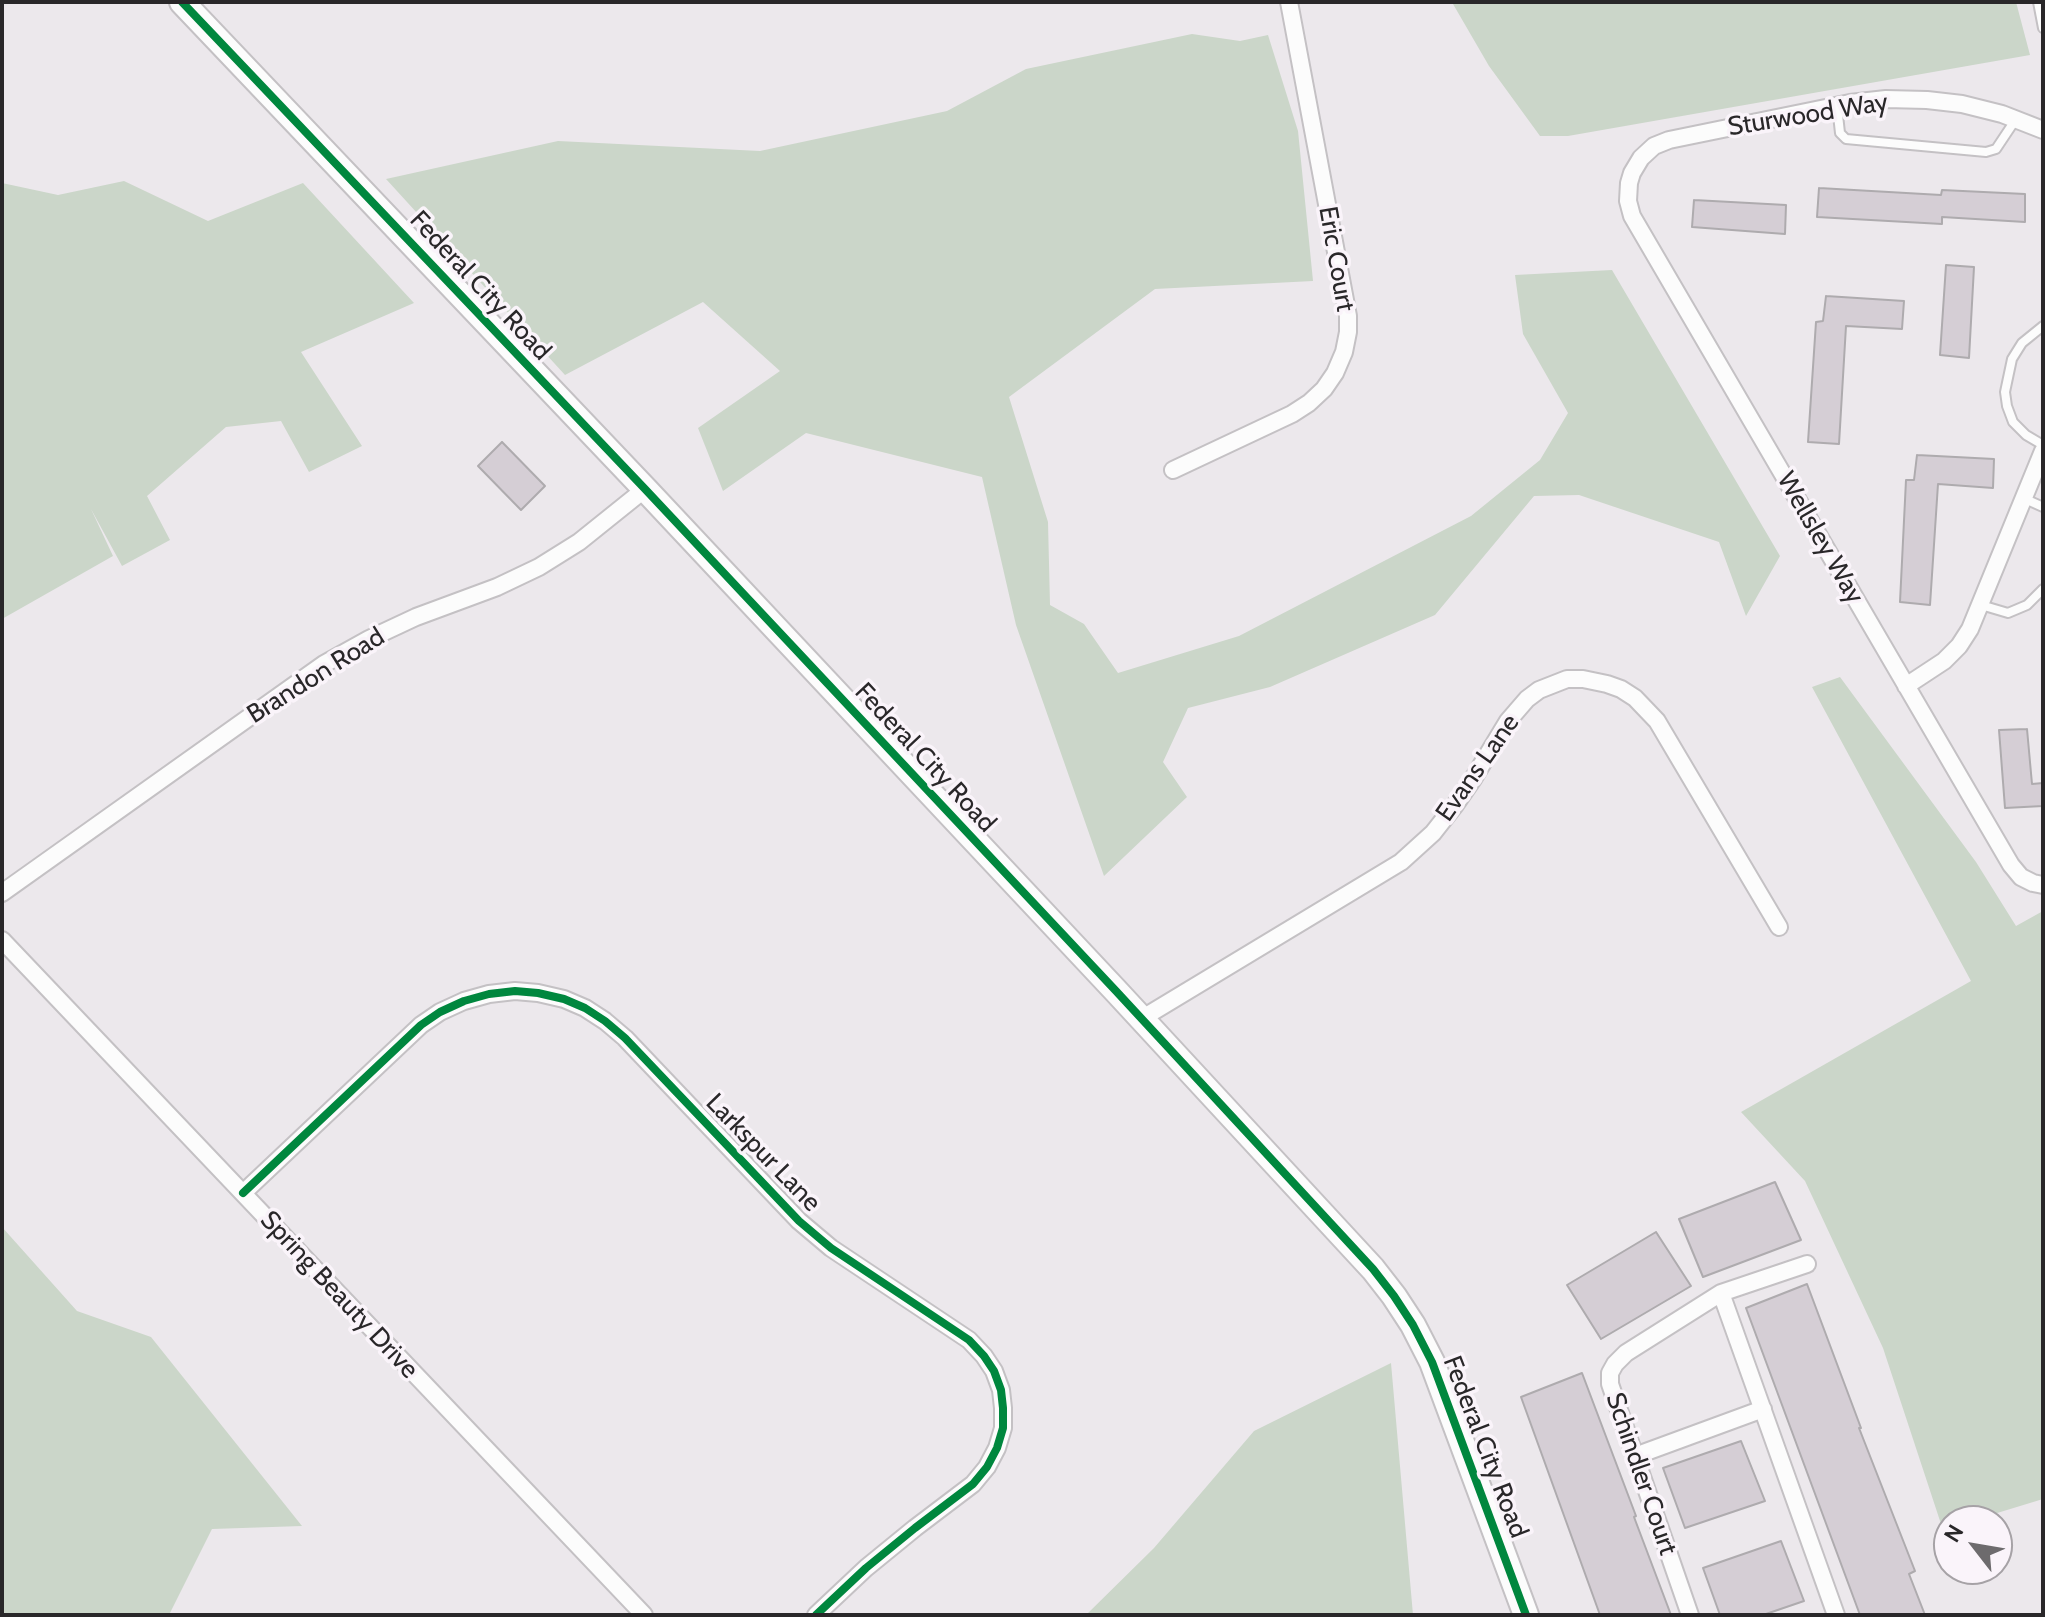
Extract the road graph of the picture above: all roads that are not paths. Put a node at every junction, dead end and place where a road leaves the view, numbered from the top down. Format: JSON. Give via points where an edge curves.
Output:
{"nodes":[{"id":1,"x":182,"y":2,"type":"edge"},
{"id":2,"x":1289,"y":2,"type":"edge"},
{"id":3,"x":2038,"y":2,"type":"edge"},
{"id":4,"x":2043,"y":28,"type":"edge"},
{"id":5,"x":1837,"y":105,"type":"junction"},
{"id":6,"x":2016,"y":119,"type":"junction"},
{"id":7,"x":2042,"y":127,"type":"edge"},
{"id":8,"x":1632,"y":173,"type":"joint"},
{"id":9,"x":2043,"y":326,"type":"edge"},
{"id":10,"x":2043,"y":448,"type":"edge"},
{"id":11,"x":1173,"y":470,"type":"dead end"},
{"id":12,"x":645,"y":489,"type":"junction"},
{"id":13,"x":2023,"y":498,"type":"junction"},
{"id":14,"x":2043,"y":507,"type":"edge"},
{"id":15,"x":2043,"y":589,"type":"edge"},
{"id":16,"x":1981,"y":605,"type":"junction"},
{"id":17,"x":1906,"y":686,"type":"junction"},
{"id":18,"x":2043,"y":885,"type":"edge"},
{"id":19,"x":2,"y":893,"type":"edge"},
{"id":20,"x":1779,"y":927,"type":"dead end"},
{"id":21,"x":2,"y":940,"type":"edge"},
{"id":22,"x":1141,"y":1019,"type":"junction"},
{"id":23,"x":243,"y":1193,"type":"junction"},
{"id":24,"x":1807,"y":1264,"type":"dead end"},
{"id":25,"x":1721,"y":1293,"type":"junction"},
{"id":26,"x":1763,"y":1409,"type":"junction"},
{"id":27,"x":1635,"y":1456,"type":"junction"},
{"id":28,"x":1833,"y":1614,"type":"edge"},
{"id":29,"x":644,"y":1615,"type":"edge"},
{"id":30,"x":816,"y":1615,"type":"edge"},
{"id":31,"x":1526,"y":1615,"type":"edge"},
{"id":32,"x":1690,"y":1615,"type":"edge"}],
"edges":[{"from":1,"to":12,"type":"street","name":"Federal City Road"},
{"from":2,"to":11,"type":"street","name":"Eric Court","via":[[1348,316],[1344,352],[1335,373],[1309,403]]},
{"from":3,"to":4,"type":"lane"},
{"from":5,"to":6,"type":"street","name":"Sturwood Way","via":[[1927,100]]},
{"from":5,"to":6,"type":"lane","via":[[1840,133],[1846,139],[1986,152],[1996,149]]},
{"from":5,"to":8,"type":"street","name":"Sturwood Way","via":[[1669,140],[1654,146]]},
{"from":6,"to":7,"type":"street","name":"Sturwood Way"},
{"from":8,"to":17,"type":"street","name":"Wellsley Way","via":[[1632,216]]},
{"from":9,"to":10,"type":"lane","via":[[2012,359],[2005,392],[2013,422]]},
{"from":10,"to":13,"type":"street"},
{"from":12,"to":19,"type":"street","name":"Brandon Road","via":[[539,567],[416,617],[324,664]]},
{"from":12,"to":22,"type":"street","name":"Federal City Road"},
{"from":13,"to":14,"type":"lane"},
{"from":13,"to":16,"type":"street"},
{"from":15,"to":16,"type":"lane","via":[[2027,605],[2008,613]]},
{"from":16,"to":17,"type":"street","via":[[1959,646]]},
{"from":17,"to":18,"type":"street","name":"Wellsley Way","via":[[2011,865],[2021,877]]},
{"from":20,"to":22,"type":"street","name":"Evans Lane","via":[[1657,721],[1621,689],[1567,679],[1527,699],[1433,833],[1401,862]]},
{"from":21,"to":23,"type":"street","name":"Spring Beauty Drive"},
{"from":22,"to":31,"type":"street","name":"Federal City Road","via":[[1373,1269],[1413,1325],[1432,1362]]},
{"from":23,"to":29,"type":"street","name":"Spring Beauty Drive"},
{"from":23,"to":30,"type":"street","name":"Larkspur Lane","via":[[440,1012],[476,997],[515,991],[564,999],[605,1021],[799,1221],[842,1256],[969,1340],[994,1371],[1001,1390],[1003,1428],[987,1467]]},
{"from":24,"to":25,"type":"street","name":"Schindler Court"},
{"from":25,"to":26,"type":"street"},
{"from":25,"to":27,"type":"street","name":"Schindler Court","via":[[1626,1353],[1610,1373]]},
{"from":26,"to":27,"type":"street"},
{"from":26,"to":28,"type":"street"},
{"from":27,"to":32,"type":"street","name":"Schindler Court"}]}
